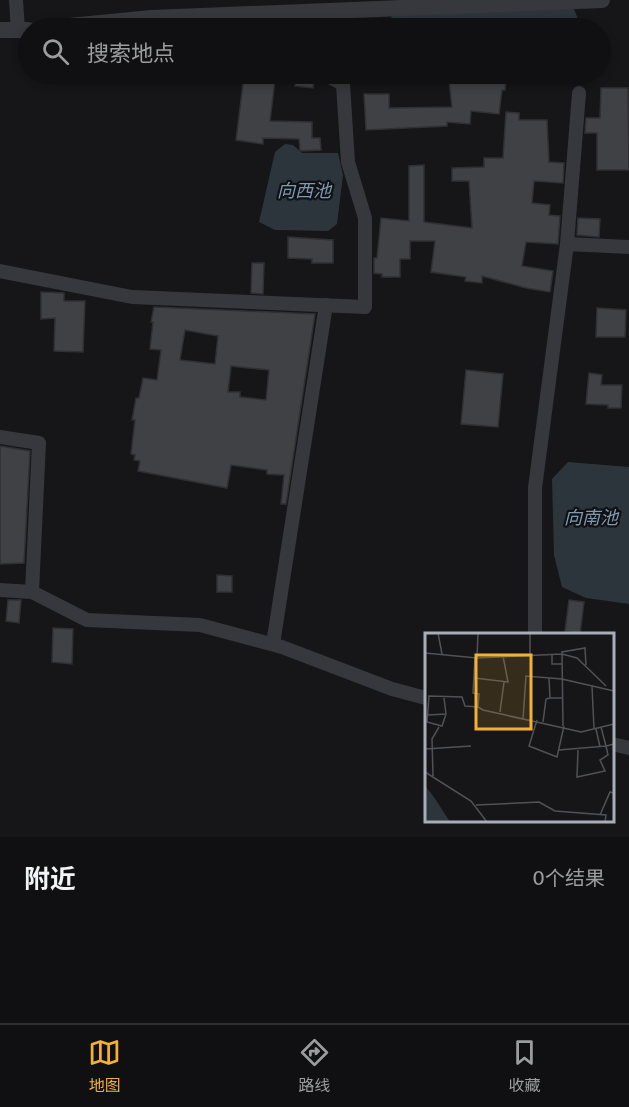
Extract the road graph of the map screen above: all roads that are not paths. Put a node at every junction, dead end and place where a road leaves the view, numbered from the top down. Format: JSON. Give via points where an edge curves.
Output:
{"nodes":[{"id":1,"x":16,"y":0,"type":"edge"},
{"id":2,"x":602,"y":0,"type":"edge"},
{"id":3,"x":289,"y":7,"type":"edge"},
{"id":4,"x":20,"y":18,"type":"edge"},
{"id":5,"x":152,"y":18,"type":"edge"},
{"id":6,"x":306,"y":18,"type":"edge"},
{"id":7,"x":352,"y":18,"type":"edge"},
{"id":8,"x":0,"y":30,"type":"edge"},
{"id":9,"x":18,"y":31,"type":"edge"},
{"id":10,"x":343,"y":84,"type":"edge"},
{"id":11,"x":579,"y":93,"type":"dead end"},
{"id":12,"x":567,"y":244,"type":"junction"},
{"id":13,"x":629,"y":247,"type":"edge"},
{"id":14,"x":0,"y":271,"type":"edge"},
{"id":15,"x":326,"y":305,"type":"junction"},
{"id":16,"x":0,"y":437,"type":"edge"},
{"id":17,"x":0,"y":590,"type":"edge"},
{"id":18,"x":32,"y":592,"type":"junction"},
{"id":19,"x":535,"y":633,"type":"edge"},
{"id":20,"x":273,"y":644,"type":"junction"},
{"id":21,"x":425,"y":698,"type":"edge"},
{"id":22,"x":614,"y":744,"type":"edge"},
{"id":23,"x":629,"y":748,"type":"edge"}],
"edges":[{"from":1,"to":4,"type":"street"},
{"from":2,"to":7,"type":"street"},
{"from":3,"to":5,"type":"street"},
{"from":3,"to":6,"type":"street"},
{"from":8,"to":9,"type":"street"},
{"from":10,"to":15,"type":"street","via":[[348,162],[365,218],[365,307]]},
{"from":11,"to":12,"type":"street"},
{"from":12,"to":13,"type":"street"},
{"from":12,"to":19,"type":"street","via":[[535,488]]},
{"from":14,"to":15,"type":"street","via":[[132,297]]},
{"from":15,"to":20,"type":"street"},
{"from":16,"to":18,"type":"street","via":[[39,443]]},
{"from":17,"to":18,"type":"street"},
{"from":18,"to":20,"type":"street","via":[[87,620],[200,624]]},
{"from":20,"to":21,"type":"street"},
{"from":22,"to":23,"type":"street"}]}
